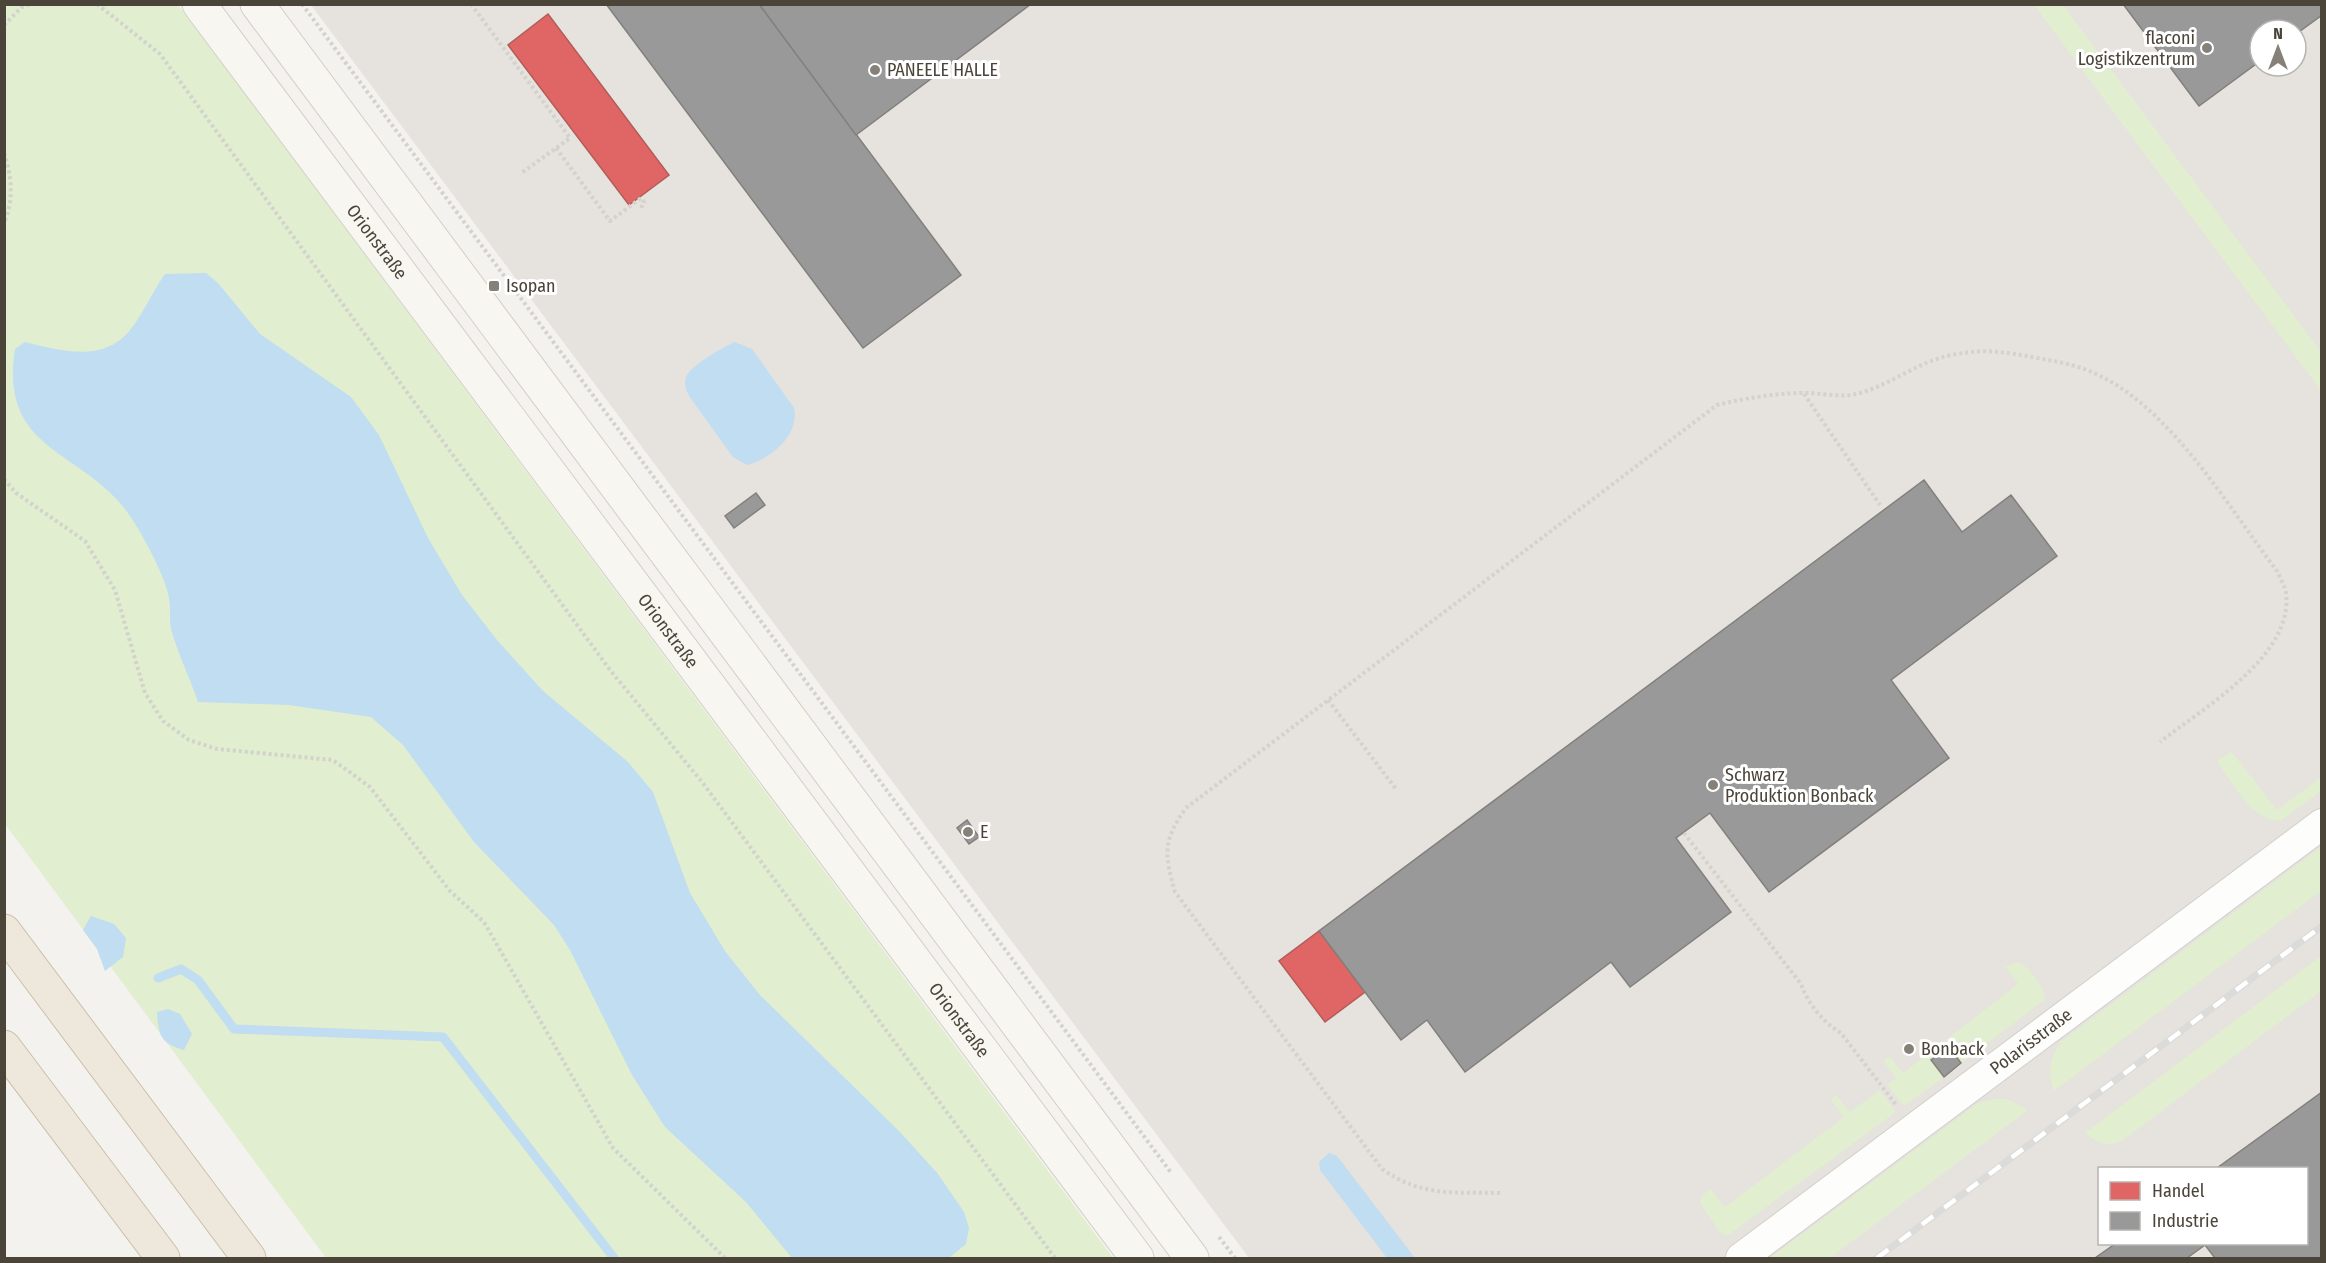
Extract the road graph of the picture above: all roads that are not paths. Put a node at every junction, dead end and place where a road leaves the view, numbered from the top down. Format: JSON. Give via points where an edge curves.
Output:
{"nodes":[{"id":1,"x":199,"y":4,"type":"edge"},
{"id":2,"x":257,"y":4,"type":"edge"},
{"id":3,"x":2322,"y":824,"type":"edge"},
{"id":4,"x":4,"y":932,"type":"edge"},
{"id":5,"x":4,"y":1047,"type":"edge"},
{"id":6,"x":163,"y":1258,"type":"edge"},
{"id":7,"x":249,"y":1258,"type":"edge"},
{"id":8,"x":1137,"y":1258,"type":"edge"},
{"id":9,"x":1192,"y":1258,"type":"edge"},
{"id":10,"x":1741,"y":1258,"type":"edge"}],
"edges":[{"from":1,"to":8,"type":"street","name":"Orionstraße"},
{"from":2,"to":9,"type":"street","via":[[736,652]]},
{"from":3,"to":10,"type":"street","name":"Polarisstraße"},
{"from":4,"to":7,"type":"highway"},
{"from":5,"to":6,"type":"highway"}]}
